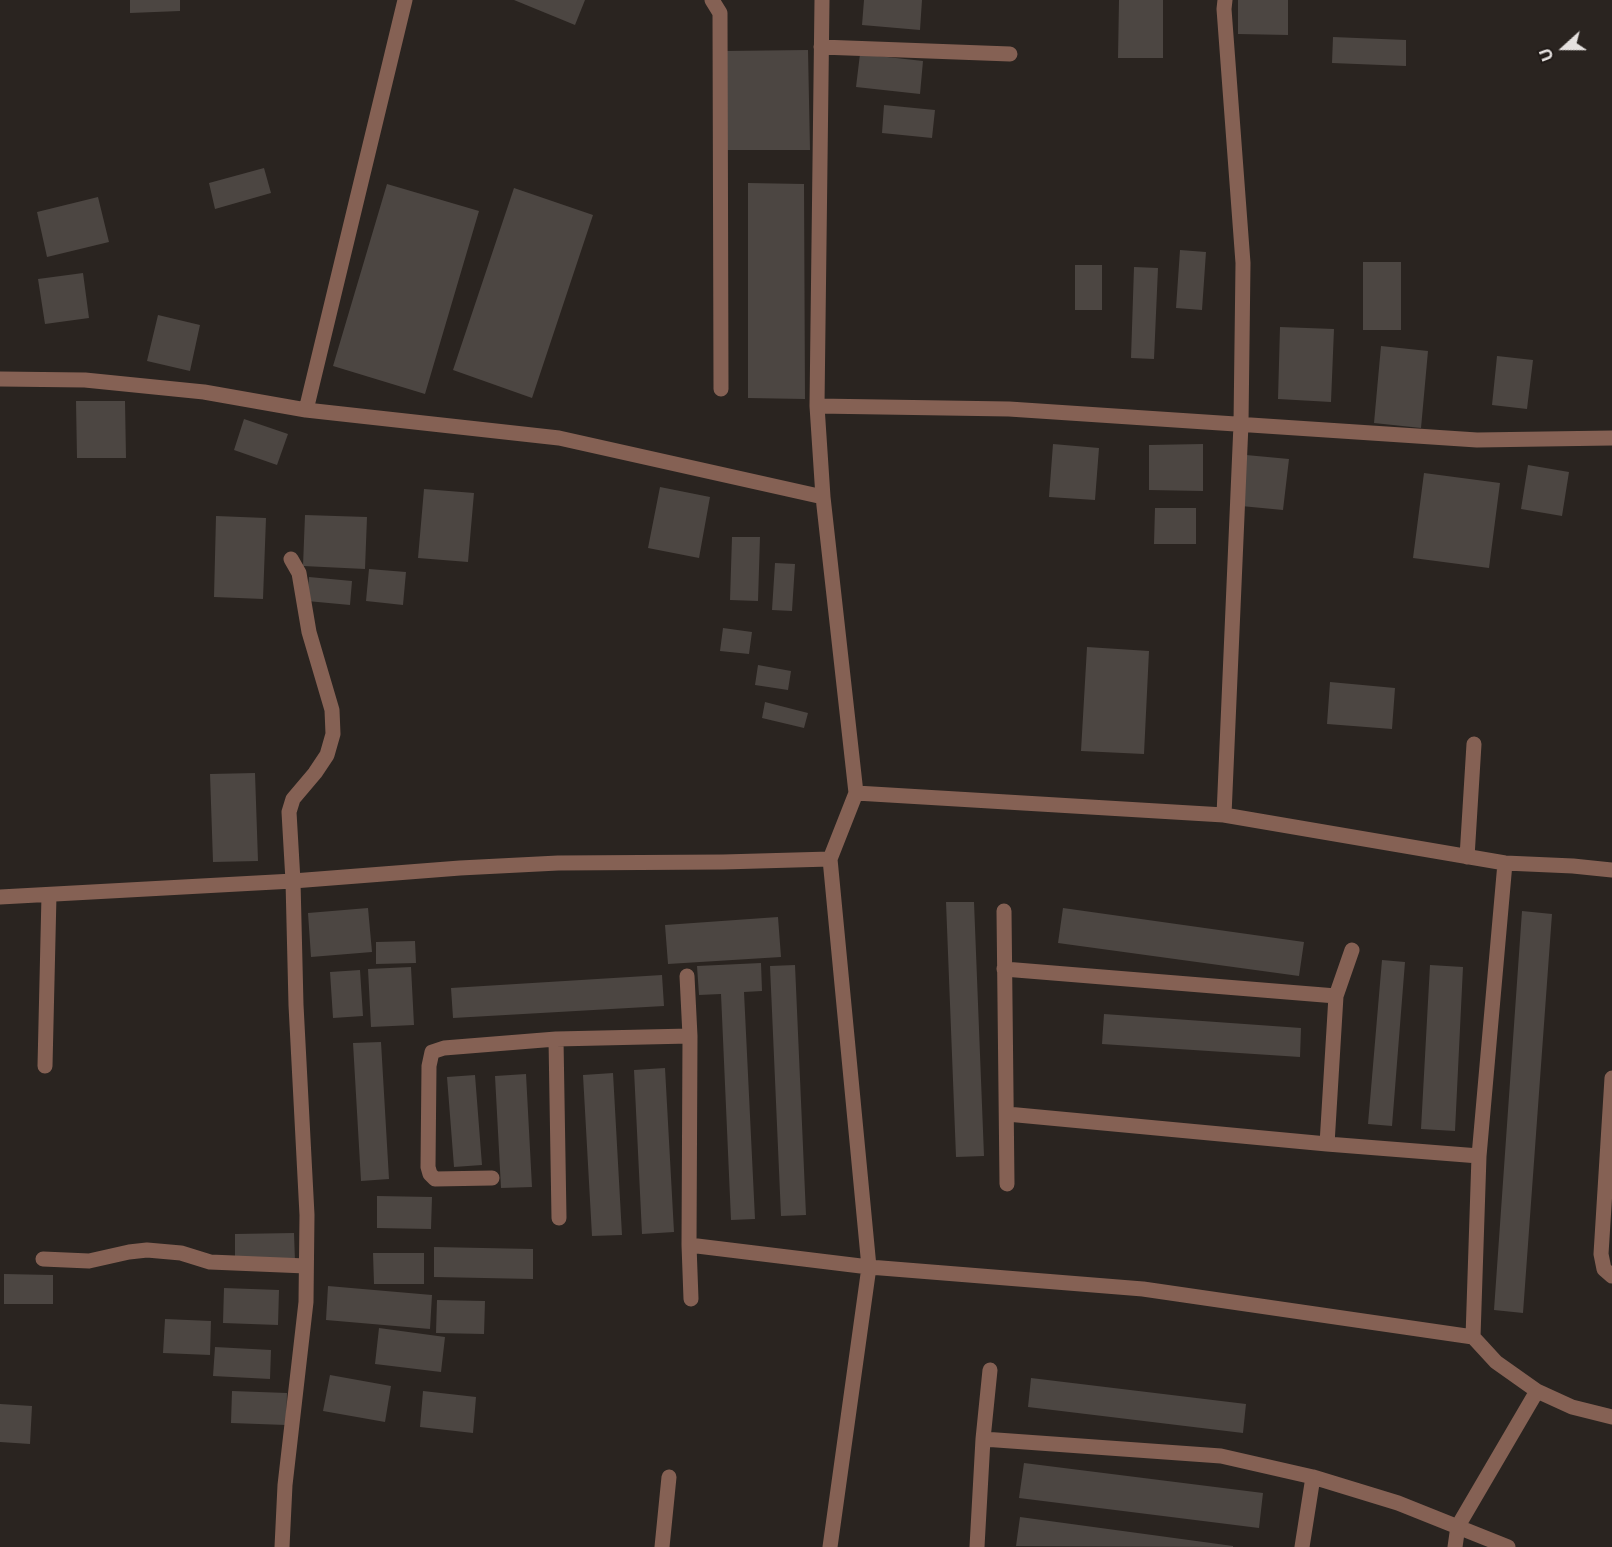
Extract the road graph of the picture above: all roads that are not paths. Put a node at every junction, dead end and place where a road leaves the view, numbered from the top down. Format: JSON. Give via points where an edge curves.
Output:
{"nodes":[{"id":1,"x":405,"y":0,"type":"edge"},
{"id":2,"x":712,"y":0,"type":"edge"},
{"id":3,"x":822,"y":0,"type":"edge"},
{"id":4,"x":1225,"y":0,"type":"edge"},
{"id":5,"x":820,"y":47,"type":"junction"},
{"id":6,"x":1010,"y":54,"type":"dead end"},
{"id":7,"x":0,"y":379,"type":"edge"},
{"id":8,"x":721,"y":389,"type":"dead end"},
{"id":9,"x":817,"y":406,"type":"junction"},
{"id":10,"x":306,"y":410,"type":"junction"},
{"id":11,"x":1241,"y":424,"type":"junction"},
{"id":12,"x":1612,"y":438,"type":"edge"},
{"id":13,"x":823,"y":497,"type":"junction"},
{"id":14,"x":291,"y":559,"type":"dead end"},
{"id":15,"x":1474,"y":744,"type":"dead end"},
{"id":16,"x":855,"y":793,"type":"junction"},
{"id":17,"x":1224,"y":815,"type":"junction"},
{"id":18,"x":1467,"y":857,"type":"junction"},
{"id":19,"x":830,"y":859,"type":"junction"},
{"id":20,"x":1504,"y":863,"type":"junction"},
{"id":21,"x":1612,"y":870,"type":"edge"},
{"id":22,"x":293,"y":881,"type":"junction"},
{"id":23,"x":0,"y":893,"type":"edge"},
{"id":24,"x":49,"y":895,"type":"junction"},
{"id":25,"x":1004,"y":911,"type":"dead end"},
{"id":26,"x":1352,"y":950,"type":"dead end"},
{"id":27,"x":1004,"y":969,"type":"junction"},
{"id":28,"x":687,"y":976,"type":"dead end"},
{"id":29,"x":1336,"y":996,"type":"junction"},
{"id":30,"x":690,"y":1036,"type":"junction"},
{"id":31,"x":556,"y":1039,"type":"junction"},
{"id":32,"x":45,"y":1066,"type":"dead end"},
{"id":33,"x":1612,"y":1078,"type":"edge"},
{"id":34,"x":1007,"y":1114,"type":"junction"},
{"id":35,"x":1327,"y":1144,"type":"junction"},
{"id":36,"x":1610,"y":1149,"type":"edge"},
{"id":37,"x":1479,"y":1156,"type":"junction"},
{"id":38,"x":492,"y":1178,"type":"dead end"},
{"id":39,"x":1007,"y":1184,"type":"dead end"},
{"id":40,"x":559,"y":1218,"type":"dead end"},
{"id":41,"x":689,"y":1245,"type":"junction"},
{"id":42,"x":43,"y":1259,"type":"dead end"},
{"id":43,"x":306,"y":1266,"type":"junction"},
{"id":44,"x":869,"y":1267,"type":"junction"},
{"id":45,"x":1612,"y":1276,"type":"edge"},
{"id":46,"x":691,"y":1299,"type":"dead end"},
{"id":47,"x":1473,"y":1337,"type":"junction"},
{"id":48,"x":990,"y":1370,"type":"dead end"},
{"id":49,"x":1538,"y":1391,"type":"junction"},
{"id":50,"x":1612,"y":1417,"type":"edge"},
{"id":51,"x":983,"y":1439,"type":"junction"},
{"id":52,"x":669,"y":1477,"type":"dead end"},
{"id":53,"x":1313,"y":1477,"type":"junction"},
{"id":54,"x":1458,"y":1526,"type":"junction"},
{"id":55,"x":282,"y":1547,"type":"edge"},
{"id":56,"x":662,"y":1547,"type":"edge"},
{"id":57,"x":830,"y":1547,"type":"edge"},
{"id":58,"x":977,"y":1547,"type":"edge"},
{"id":59,"x":1302,"y":1547,"type":"edge"},
{"id":60,"x":1455,"y":1547,"type":"edge"},
{"id":61,"x":1508,"y":1547,"type":"edge"}],
"edges":[{"from":1,"to":10,"type":"street"},
{"from":2,"to":8,"type":"street","via":[[720,13]]},
{"from":3,"to":5,"type":"street"},
{"from":4,"to":11,"type":"street","via":[[1243,263]]},
{"from":5,"to":6,"type":"street"},
{"from":5,"to":9,"type":"street"},
{"from":7,"to":10,"type":"street","via":[[85,380],[204,393]]},
{"from":9,"to":11,"type":"street","via":[[1009,409]]},
{"from":9,"to":13,"type":"street"},
{"from":10,"to":13,"type":"street","via":[[559,438]]},
{"from":11,"to":12,"type":"street","via":[[1477,440]]},
{"from":11,"to":17,"type":"street"},
{"from":13,"to":16,"type":"street"},
{"from":14,"to":22,"type":"street","via":[[299,573],[309,632],[332,710],[333,734],[327,755],[293,799],[289,812]]},
{"from":15,"to":18,"type":"street"},
{"from":16,"to":17,"type":"street"},
{"from":16,"to":19,"type":"street"},
{"from":17,"to":18,"type":"street"},
{"from":18,"to":20,"type":"street"},
{"from":19,"to":22,"type":"street","via":[[558,862]]},
{"from":19,"to":44,"type":"street"},
{"from":20,"to":21,"type":"street"},
{"from":20,"to":37,"type":"street"},
{"from":22,"to":24,"type":"street"},
{"from":22,"to":43,"type":"street"},
{"from":23,"to":24,"type":"street"},
{"from":24,"to":32,"type":"street"},
{"from":25,"to":27,"type":"street"},
{"from":26,"to":29,"type":"street"},
{"from":27,"to":29,"type":"street"},
{"from":27,"to":34,"type":"street"},
{"from":28,"to":30,"type":"street"},
{"from":29,"to":35,"type":"street"},
{"from":30,"to":31,"type":"street"},
{"from":30,"to":41,"type":"street"},
{"from":31,"to":38,"type":"street","via":[[444,1048],[432,1053],[430,1174],[435,1179]]},
{"from":31,"to":40,"type":"street"},
{"from":33,"to":36,"type":"street"},
{"from":34,"to":35,"type":"street"},
{"from":34,"to":39,"type":"street"},
{"from":35,"to":37,"type":"street"},
{"from":36,"to":45,"type":"street","via":[[1600,1254],[1604,1269]]},
{"from":37,"to":47,"type":"street"},
{"from":41,"to":44,"type":"street"},
{"from":41,"to":46,"type":"street"},
{"from":42,"to":43,"type":"street","via":[[89,1261],[147,1250],[181,1253],[210,1262]]},
{"from":43,"to":55,"type":"street","via":[[306,1302],[285,1485]]},
{"from":44,"to":47,"type":"street","via":[[1143,1289]]},
{"from":44,"to":57,"type":"street"},
{"from":47,"to":49,"type":"street","via":[[1496,1362]]},
{"from":48,"to":51,"type":"street"},
{"from":49,"to":50,"type":"street","via":[[1572,1407]]},
{"from":49,"to":54,"type":"street"},
{"from":51,"to":53,"type":"street","via":[[1221,1456]]},
{"from":51,"to":58,"type":"street"},
{"from":52,"to":56,"type":"street"},
{"from":53,"to":54,"type":"street"},
{"from":53,"to":59,"type":"street"},
{"from":54,"to":60,"type":"street"},
{"from":54,"to":61,"type":"street"}]}
